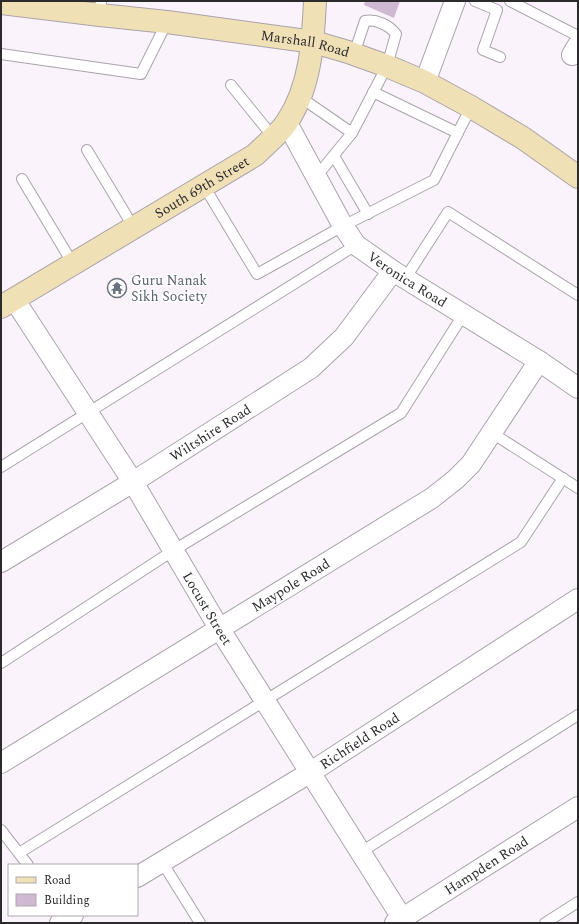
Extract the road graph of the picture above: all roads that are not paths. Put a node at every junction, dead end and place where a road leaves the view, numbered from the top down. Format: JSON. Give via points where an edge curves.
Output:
{"nodes":[{"id":1,"x":316,"y":1,"type":"edge"},
{"id":2,"x":455,"y":1,"type":"edge"},
{"id":3,"x":475,"y":1,"type":"edge"},
{"id":4,"x":510,"y":1,"type":"edge"},
{"id":5,"x":1,"y":3,"type":"edge"},
{"id":6,"x":523,"y":4,"type":"edge"},
{"id":7,"x":55,"y":5,"type":"edge"},
{"id":8,"x":100,"y":8,"type":"edge"},
{"id":9,"x":167,"y":22,"type":"junction"},
{"id":10,"x":578,"y":36,"type":"edge"},
{"id":11,"x":314,"y":42,"type":"junction"},
{"id":12,"x":1,"y":54,"type":"edge"},
{"id":13,"x":354,"y":54,"type":"junction"},
{"id":14,"x":500,"y":57,"type":"dead end"},
{"id":15,"x":387,"y":66,"type":"junction"},
{"id":16,"x":425,"y":82,"type":"junction"},
{"id":17,"x":231,"y":85,"type":"dead end"},
{"id":18,"x":373,"y":92,"type":"junction"},
{"id":19,"x":300,"y":97,"type":"junction"},
{"id":20,"x":472,"y":107,"type":"junction"},
{"id":21,"x":280,"y":130,"type":"junction"},
{"id":22,"x":352,"y":133,"type":"junction"},
{"id":23,"x":458,"y":134,"type":"junction"},
{"id":24,"x":87,"y":150,"type":"dead end"},
{"id":25,"x":334,"y":156,"type":"junction"},
{"id":26,"x":316,"y":177,"type":"junction"},
{"id":27,"x":578,"y":177,"type":"edge"},
{"id":28,"x":22,"y":179,"type":"dead end"},
{"id":29,"x":204,"y":186,"type":"junction"},
{"id":30,"x":368,"y":214,"type":"junction"},
{"id":31,"x":342,"y":226,"type":"junction"},
{"id":32,"x":134,"y":228,"type":"junction"},
{"id":33,"x":356,"y":245,"type":"junction"},
{"id":34,"x":73,"y":264,"type":"junction"},
{"id":35,"x":399,"y":275,"type":"junction"},
{"id":36,"x":578,"y":295,"type":"edge"},
{"id":37,"x":8,"y":303,"type":"edge"},
{"id":38,"x":464,"y":315,"type":"junction"},
{"id":39,"x":539,"y":361,"type":"junction"},
{"id":40,"x":578,"y":388,"type":"edge"},
{"id":41,"x":88,"y":412,"type":"junction"},
{"id":42,"x":492,"y":433,"type":"junction"},
{"id":43,"x":1,"y":467,"type":"edge"},
{"id":44,"x":563,"y":478,"type":"junction"},
{"id":45,"x":133,"y":482,"type":"junction"},
{"id":46,"x":578,"y":488,"type":"edge"},
{"id":47,"x":174,"y":550,"type":"junction"},
{"id":48,"x":1,"y":562,"type":"edge"},
{"id":49,"x":578,"y":599,"type":"edge"},
{"id":50,"x":219,"y":628,"type":"junction"},
{"id":51,"x":1,"y":663,"type":"edge"},
{"id":52,"x":265,"y":700,"type":"junction"},
{"id":53,"x":578,"y":715,"type":"edge"},
{"id":54,"x":1,"y":763,"type":"edge"},
{"id":55,"x":311,"y":772,"type":"junction"},
{"id":56,"x":578,"y":807,"type":"edge"},
{"id":57,"x":1,"y":830,"type":"edge"},
{"id":58,"x":361,"y":852,"type":"junction"},
{"id":59,"x":18,"y":853,"type":"junction"},
{"id":60,"x":162,"y":862,"type":"junction"},
{"id":61,"x":27,"y":864,"type":"edge"},
{"id":62,"x":138,"y":876,"type":"edge"},
{"id":63,"x":578,"y":902,"type":"edge"},
{"id":64,"x":398,"y":921,"type":"edge"},
{"id":65,"x":200,"y":923,"type":"edge"},
{"id":66,"x":545,"y":923,"type":"edge"}],
"edges":[{"from":1,"to":11,"type":"main road","name":"South 69th Street"},
{"from":2,"to":16,"type":"street"},
{"from":3,"to":14,"type":"lane","via":[[497,10],[483,50]]},
{"from":4,"to":6,"type":"lane"},
{"from":5,"to":7,"type":"main road","name":"Marshall Road"},
{"from":6,"to":10,"type":"lane"},
{"from":7,"to":8,"type":"main road","name":"Marshall Road"},
{"from":8,"to":9,"type":"main road","name":"Marshall Road"},
{"from":9,"to":11,"type":"main road","name":"Marshall Road"},
{"from":9,"to":12,"type":"lane","via":[[140,74]]},
{"from":11,"to":13,"type":"main road","name":"Marshall Road"},
{"from":11,"to":19,"type":"main road","name":"South 69th Street"},
{"from":13,"to":15,"type":"main road","name":"Marshall Road"},
{"from":13,"to":15,"type":"lane","via":[[365,21],[372,20],[391,28],[396,34]]},
{"from":15,"to":16,"type":"main road","name":"Marshall Road"},
{"from":15,"to":18,"type":"lane"},
{"from":16,"to":20,"type":"main road","name":"Marshall Road"},
{"from":17,"to":21,"type":"lane"},
{"from":18,"to":22,"type":"lane"},
{"from":18,"to":23,"type":"lane"},
{"from":19,"to":21,"type":"main road","name":"South 69th Street"},
{"from":19,"to":22,"type":"lane"},
{"from":20,"to":23,"type":"lane"},
{"from":20,"to":27,"type":"main road","name":"Marshall Road","via":[[523,138]]},
{"from":21,"to":26,"type":"street","name":"Veronica Road"},
{"from":21,"to":29,"type":"main road","name":"South 69th Street","via":[[256,155]]},
{"from":22,"to":25,"type":"lane"},
{"from":23,"to":30,"type":"lane","via":[[434,180]]},
{"from":24,"to":32,"type":"lane"},
{"from":25,"to":26,"type":"lane"},
{"from":25,"to":30,"type":"lane"},
{"from":26,"to":31,"type":"street","name":"Veronica Road"},
{"from":28,"to":34,"type":"lane"},
{"from":29,"to":31,"type":"lane","via":[[258,274]]},
{"from":29,"to":32,"type":"main road","name":"South 69th Street"},
{"from":30,"to":31,"type":"lane"},
{"from":31,"to":33,"type":"street","name":"Veronica Road"},
{"from":32,"to":34,"type":"main road","name":"South 69th Street"},
{"from":33,"to":35,"type":"street","name":"Veronica Road"},
{"from":33,"to":41,"type":"lane"},
{"from":34,"to":37,"type":"main road","name":"South 69th Street"},
{"from":35,"to":36,"type":"lane","via":[[448,212]]},
{"from":35,"to":38,"type":"street","name":"Veronica Road"},
{"from":35,"to":45,"type":"street","name":"Wiltshire Road","via":[[344,337],[311,368]]},
{"from":37,"to":41,"type":"street","name":"Locust Street"},
{"from":38,"to":39,"type":"street","name":"Veronica Road"},
{"from":38,"to":47,"type":"lane","via":[[401,413]]},
{"from":39,"to":40,"type":"street","name":"Veronica Road"},
{"from":39,"to":42,"type":"street","name":"Maypole Road"},
{"from":41,"to":43,"type":"lane"},
{"from":41,"to":45,"type":"street","name":"Locust Street"},
{"from":42,"to":44,"type":"lane"},
{"from":42,"to":50,"type":"street","name":"Maypole Road","via":[[471,464],[432,498]]},
{"from":44,"to":46,"type":"lane"},
{"from":44,"to":52,"type":"lane","via":[[521,542]]},
{"from":45,"to":47,"type":"street","name":"Locust Street"},
{"from":45,"to":48,"type":"street","name":"Wiltshire Road"},
{"from":47,"to":50,"type":"street","name":"Locust Street"},
{"from":47,"to":51,"type":"lane"},
{"from":49,"to":55,"type":"street","name":"Richfield Road"},
{"from":50,"to":52,"type":"street","name":"Locust Street"},
{"from":50,"to":54,"type":"street","name":"Maypole Road"},
{"from":52,"to":55,"type":"street","name":"Locust Street"},
{"from":52,"to":59,"type":"lane"},
{"from":53,"to":58,"type":"lane"},
{"from":55,"to":58,"type":"street","name":"Locust Street"},
{"from":55,"to":60,"type":"street","name":"Richfield Road"},
{"from":56,"to":64,"type":"street","name":"Hampden Road"},
{"from":57,"to":59,"type":"lane"},
{"from":58,"to":64,"type":"street","name":"Locust Street"},
{"from":59,"to":61,"type":"lane"},
{"from":60,"to":62,"type":"street","name":"Richfield Road"},
{"from":60,"to":65,"type":"lane"},
{"from":63,"to":66,"type":"lane"}]}
